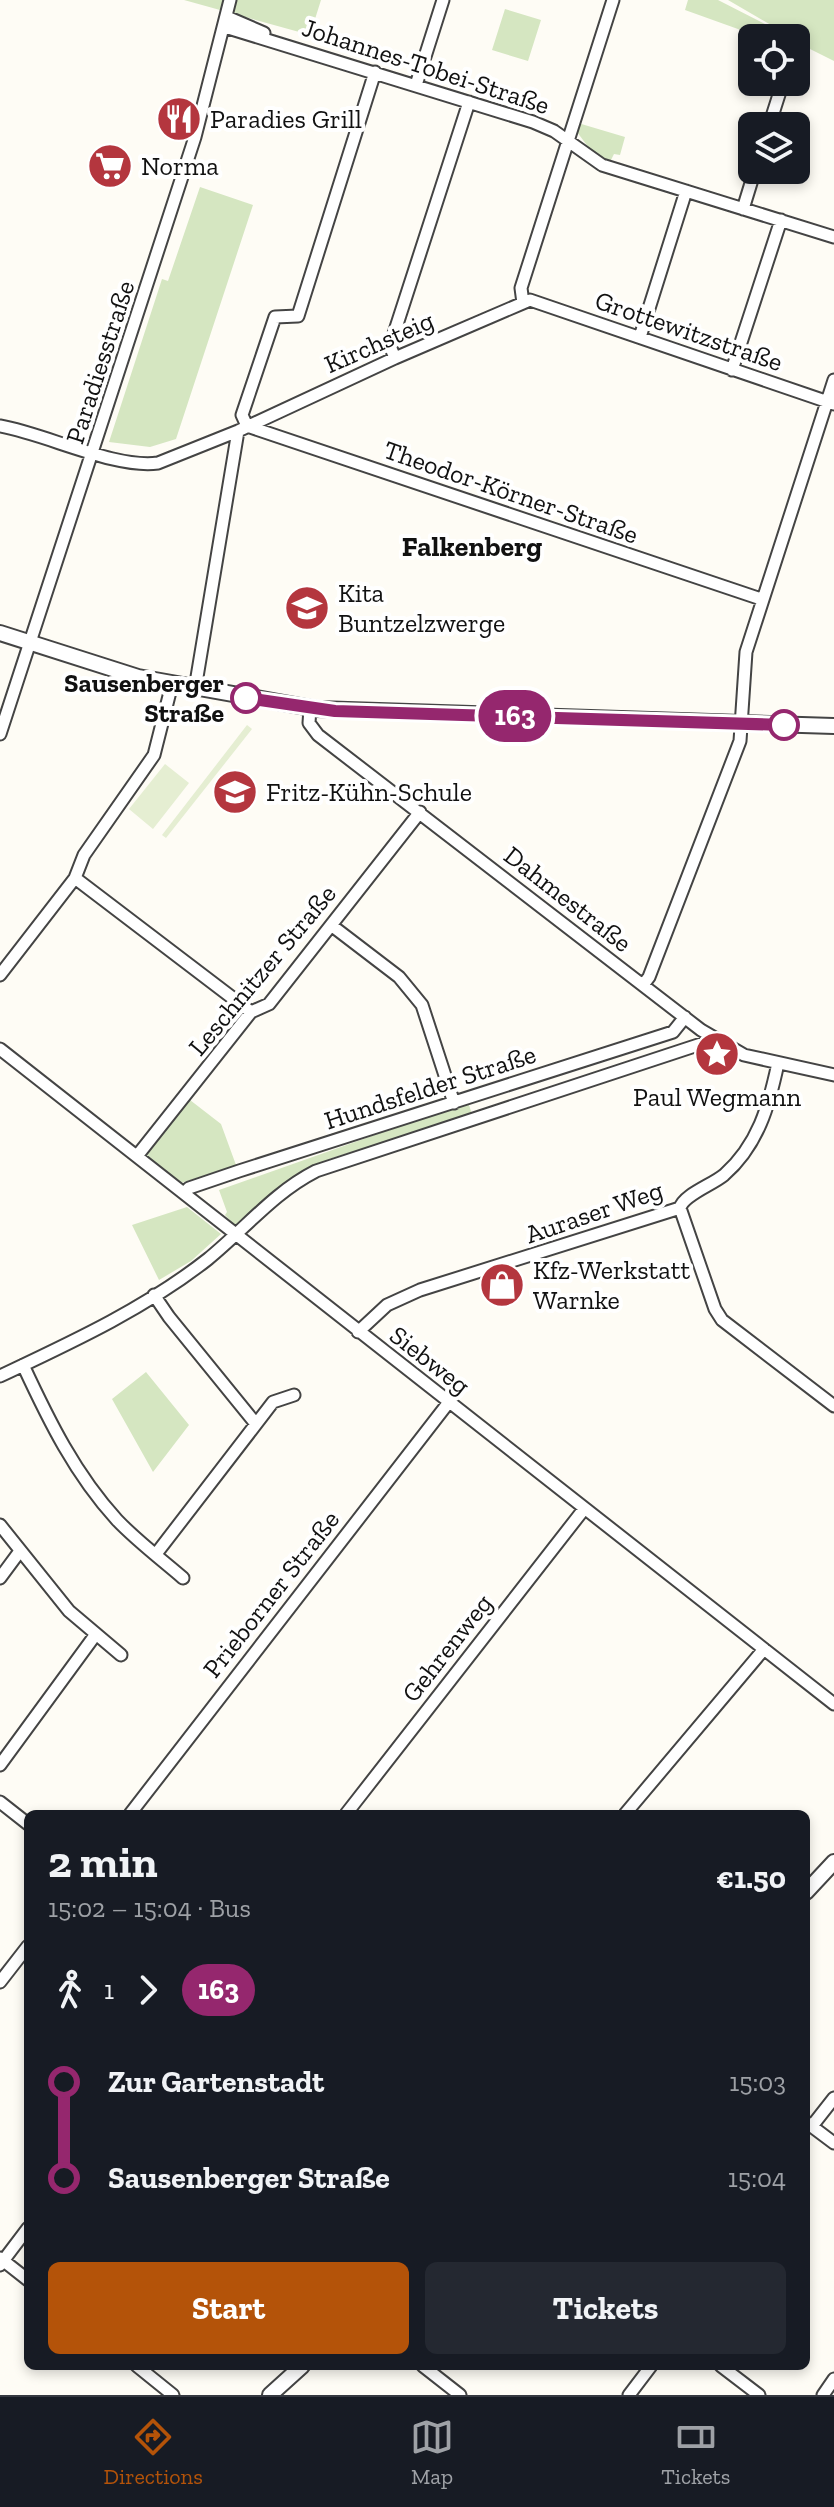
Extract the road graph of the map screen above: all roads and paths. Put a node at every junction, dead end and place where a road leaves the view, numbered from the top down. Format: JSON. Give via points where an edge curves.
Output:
{"nodes":[{"id":1,"x":230,"y":0,"type":"edge"},
{"id":2,"x":443,"y":0,"type":"edge"},
{"id":3,"x":613,"y":0,"type":"edge"},
{"id":4,"x":226,"y":22,"type":"junction"},
{"id":5,"x":375,"y":72,"type":"junction"},
{"id":6,"x":416,"y":85,"type":"junction"},
{"id":7,"x":469,"y":102,"type":"junction"},
{"id":8,"x":567,"y":141,"type":"junction"},
{"id":9,"x":751,"y":184,"type":"edge"},
{"id":10,"x":686,"y":191,"type":"junction"},
{"id":11,"x":743,"y":209,"type":"junction"},
{"id":12,"x":781,"y":220,"type":"junction"},
{"id":13,"x":834,"y":237,"type":"edge"},
{"id":14,"x":527,"y":301,"type":"junction"},
{"id":15,"x":640,"y":337,"type":"junction"},
{"id":16,"x":395,"y":358,"type":"junction"},
{"id":17,"x":732,"y":370,"type":"junction"},
{"id":18,"x":834,"y":380,"type":"edge"},
{"id":19,"x":830,"y":403,"type":"edge"},
{"id":20,"x":0,"y":426,"type":"edge"},
{"id":21,"x":242,"y":429,"type":"junction"},
{"id":22,"x":93,"y":451,"type":"junction"},
{"id":23,"x":761,"y":599,"type":"junction"},
{"id":24,"x":0,"y":633,"type":"edge"},
{"id":25,"x":29,"y":640,"type":"junction"},
{"id":26,"x":172,"y":684,"type":"junction"},
{"id":27,"x":195,"y":689,"type":"junction"},
{"id":28,"x":310,"y":708,"type":"junction"},
{"id":29,"x":741,"y":723,"type":"junction"},
{"id":30,"x":834,"y":726,"type":"edge"},
{"id":31,"x":0,"y":734,"type":"edge"},
{"id":32,"x":420,"y":812,"type":"junction"},
{"id":33,"x":75,"y":878,"type":"junction"},
{"id":34,"x":331,"y":925,"type":"junction"},
{"id":35,"x":0,"y":975,"type":"edge"},
{"id":36,"x":643,"y":985,"type":"junction"},
{"id":37,"x":251,"y":1012,"type":"junction"},
{"id":38,"x":685,"y":1017,"type":"junction"},
{"id":39,"x":709,"y":1035,"type":"junction"},
{"id":40,"x":0,"y":1049,"type":"edge"},
{"id":41,"x":778,"y":1063,"type":"junction"},
{"id":42,"x":834,"y":1075,"type":"edge"},
{"id":43,"x":454,"y":1103,"type":"junction"},
{"id":44,"x":137,"y":1156,"type":"junction"},
{"id":45,"x":184,"y":1193,"type":"junction"},
{"id":46,"x":680,"y":1208,"type":"junction"},
{"id":47,"x":235,"y":1234,"type":"junction"},
{"id":48,"x":154,"y":1295,"type":"junction"},
{"id":49,"x":358,"y":1332,"type":"junction"},
{"id":50,"x":23,"y":1365,"type":"junction"},
{"id":51,"x":0,"y":1376,"type":"edge"},
{"id":52,"x":294,"y":1395,"type":"dead end"},
{"id":53,"x":449,"y":1402,"type":"junction"},
{"id":54,"x":834,"y":1406,"type":"edge"},
{"id":55,"x":256,"y":1424,"type":"junction"},
{"id":56,"x":584,"y":1509,"type":"junction"},
{"id":57,"x":0,"y":1525,"type":"edge"},
{"id":58,"x":20,"y":1551,"type":"junction"},
{"id":59,"x":156,"y":1554,"type":"junction"},
{"id":60,"x":0,"y":1578,"type":"edge"},
{"id":61,"x":183,"y":1578,"type":"dead end"},
{"id":62,"x":96,"y":1634,"type":"junction"},
{"id":63,"x":764,"y":1649,"type":"junction"},
{"id":64,"x":121,"y":1655,"type":"dead end"},
{"id":65,"x":834,"y":1704,"type":"edge"},
{"id":66,"x":0,"y":1765,"type":"edge"},
{"id":67,"x":0,"y":1802,"type":"edge"},
{"id":68,"x":133,"y":1810,"type":"edge"},
{"id":69,"x":349,"y":1810,"type":"edge"},
{"id":70,"x":628,"y":1810,"type":"edge"},
{"id":71,"x":24,"y":1821,"type":"edge"},
{"id":72,"x":834,"y":1862,"type":"edge"},
{"id":73,"x":810,"y":1888,"type":"edge"},
{"id":74,"x":24,"y":1951,"type":"edge"},
{"id":75,"x":0,"y":1982,"type":"edge"},
{"id":76,"x":834,"y":2098,"type":"edge"},
{"id":77,"x":810,"y":2123,"type":"edge"},
{"id":78,"x":810,"y":2125,"type":"edge"},
{"id":79,"x":834,"y":2143,"type":"edge"},
{"id":80,"x":24,"y":2233,"type":"edge"},
{"id":81,"x":1,"y":2261,"type":"edge"},
{"id":82,"x":24,"y":2277,"type":"edge"},
{"id":83,"x":142,"y":2370,"type":"edge"},
{"id":84,"x":298,"y":2370,"type":"edge"},
{"id":85,"x":428,"y":2370,"type":"edge"},
{"id":86,"x":648,"y":2370,"type":"edge"},
{"id":87,"x":726,"y":2370,"type":"edge"},
{"id":88,"x":834,"y":2379,"type":"edge"},
{"id":89,"x":173,"y":2395,"type":"edge"},
{"id":90,"x":270,"y":2395,"type":"edge"},
{"id":91,"x":460,"y":2395,"type":"edge"},
{"id":92,"x":629,"y":2395,"type":"edge"},
{"id":93,"x":759,"y":2395,"type":"edge"},
{"id":94,"x":823,"y":2395,"type":"edge"}],
"edges":[{"from":1,"to":4,"type":"street","name":"Paradiesstraße"},
{"from":2,"to":6,"type":"street"},
{"from":3,"to":8,"type":"street"},
{"from":4,"to":5,"type":"street","name":"Johannes-Tobei-Straße"},
{"from":4,"to":22,"type":"street","name":"Paradiesstraße","via":[[195,137]]},
{"from":5,"to":6,"type":"street","name":"Johannes-Tobei-Straße"},
{"from":5,"to":21,"type":"street","via":[[298,316],[275,317]]},
{"from":6,"to":7,"type":"street","name":"Johannes-Tobei-Straße"},
{"from":7,"to":8,"type":"street","name":"Johannes-Tobei-Straße","via":[[533,122]]},
{"from":7,"to":16,"type":"street","via":[[390,346]]},
{"from":8,"to":10,"type":"street","name":"Johannes-Tobei-Straße","via":[[602,165]]},
{"from":8,"to":14,"type":"street","via":[[521,288]]},
{"from":9,"to":11,"type":"street"},
{"from":10,"to":11,"type":"street","name":"Johannes-Tobei-Straße"},
{"from":10,"to":15,"type":"street"},
{"from":11,"to":12,"type":"street","name":"Johannes-Tobei-Straße"},
{"from":12,"to":13,"type":"street","name":"Johannes-Tobei-Straße"},
{"from":12,"to":17,"type":"street"},
{"from":14,"to":15,"type":"street","name":"Grottewitzstraße"},
{"from":14,"to":16,"type":"street","name":"Kirchsteig"},
{"from":15,"to":17,"type":"street","name":"Grottewitzstraße"},
{"from":16,"to":21,"type":"street","name":"Kirchsteig"},
{"from":17,"to":19,"type":"street","name":"Grottewitzstraße"},
{"from":18,"to":19,"type":"street"},
{"from":19,"to":23,"type":"street"},
{"from":20,"to":22,"type":"street","name":"Kirchsteig"},
{"from":21,"to":22,"type":"street","name":"Kirchsteig","via":[[158,463]]},
{"from":21,"to":23,"type":"street","name":"Theodor-Körner-Straße"},
{"from":21,"to":27,"type":"street"},
{"from":22,"to":25,"type":"street","name":"Paradiesstraße"},
{"from":23,"to":29,"type":"street","via":[[746,652]]},
{"from":24,"to":25,"type":"street"},
{"from":25,"to":26,"type":"street"},
{"from":25,"to":31,"type":"street","name":"Paradiesstraße"},
{"from":26,"to":27,"type":"street"},
{"from":26,"to":33,"type":"street","via":[[154,755],[84,855]]},
{"from":27,"to":28,"type":"street"},
{"from":28,"to":29,"type":"street"},
{"from":28,"to":32,"type":"street","name":"Dahmestraße","via":[[309,723],[318,735]]},
{"from":29,"to":30,"type":"street"},
{"from":29,"to":36,"type":"street","via":[[740,741]]},
{"from":32,"to":34,"type":"street","name":"Leschnitzer Straße"},
{"from":32,"to":36,"type":"street","name":"Dahmestraße"},
{"from":33,"to":35,"type":"street"},
{"from":33,"to":37,"type":"street"},
{"from":34,"to":37,"type":"street","name":"Leschnitzer Straße","via":[[269,1004]]},
{"from":34,"to":43,"type":"street","via":[[399,977],[422,1005]]},
{"from":36,"to":38,"type":"street","name":"Dahmestraße"},
{"from":37,"to":44,"type":"street","name":"Leschnitzer Straße"},
{"from":38,"to":39,"type":"street","name":"Dahmestraße"},
{"from":38,"to":43,"type":"street","name":"Hundsfelder Straße","via":[[673,1032]]},
{"from":39,"to":41,"type":"street","name":"Dahmestraße","via":[[732,1051]]},
{"from":39,"to":47,"type":"street","name":"Hundsfelder Straße","via":[[704,1043],[336,1162],[285,1188]]},
{"from":40,"to":44,"type":"street","name":"Siebweg"},
{"from":41,"to":42,"type":"street","name":"Dahmestraße"},
{"from":41,"to":46,"type":"street","name":"Auraser Weg","via":[[768,1107],[749,1148]]},
{"from":43,"to":45,"type":"street","name":"Hundsfelder Straße"},
{"from":44,"to":45,"type":"street","name":"Siebweg"},
{"from":45,"to":47,"type":"street","name":"Siebweg"},
{"from":46,"to":49,"type":"street","name":"Auraser Weg","via":[[420,1290],[387,1305]]},
{"from":46,"to":54,"type":"street","via":[[722,1320]]},
{"from":47,"to":48,"type":"street","name":"Hundsfelder Straße","via":[[206,1261]]},
{"from":47,"to":49,"type":"street","name":"Siebweg"},
{"from":48,"to":50,"type":"street","name":"Hundsfelder Straße"},
{"from":48,"to":55,"type":"street"},
{"from":49,"to":53,"type":"street","name":"Siebweg"},
{"from":50,"to":51,"type":"street","name":"Hundsfelder Straße"},
{"from":50,"to":59,"type":"street","via":[[71,1460],[117,1520]]},
{"from":52,"to":55,"type":"street","via":[[273,1402]]},
{"from":53,"to":56,"type":"street","name":"Siebweg"},
{"from":53,"to":68,"type":"street","name":"Prieborner Straße"},
{"from":55,"to":59,"type":"street"},
{"from":56,"to":63,"type":"street","name":"Siebweg"},
{"from":56,"to":69,"type":"street","name":"Gehrenweg"},
{"from":57,"to":58,"type":"street"},
{"from":58,"to":60,"type":"street"},
{"from":58,"to":62,"type":"street","via":[[69,1611]]},
{"from":59,"to":61,"type":"street"},
{"from":62,"to":64,"type":"street"},
{"from":62,"to":66,"type":"street"},
{"from":63,"to":65,"type":"street","name":"Siebweg"},
{"from":63,"to":70,"type":"street"},
{"from":67,"to":71,"type":"street"},
{"from":72,"to":73,"type":"street"},
{"from":74,"to":75,"type":"street"},
{"from":76,"to":77,"type":"street"},
{"from":78,"to":79,"type":"street"},
{"from":80,"to":81,"type":"street"},
{"from":81,"to":82,"type":"street"},
{"from":83,"to":89,"type":"street"},
{"from":84,"to":90,"type":"street"},
{"from":85,"to":91,"type":"street"},
{"from":86,"to":92,"type":"street"},
{"from":87,"to":93,"type":"street"},
{"from":88,"to":94,"type":"street"}]}
